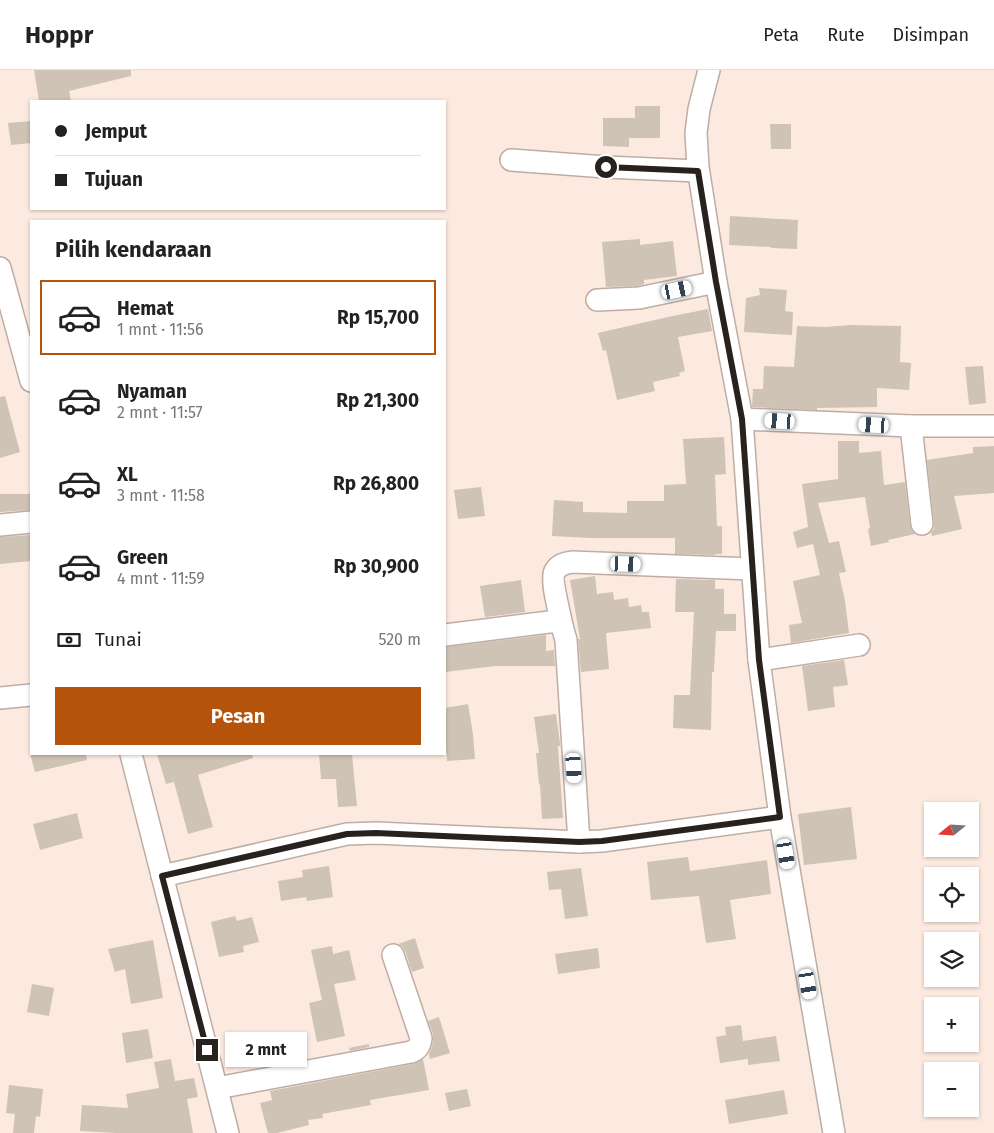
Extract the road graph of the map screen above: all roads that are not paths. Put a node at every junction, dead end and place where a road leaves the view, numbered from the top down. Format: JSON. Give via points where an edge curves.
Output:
{"nodes":[{"id":1,"x":709,"y":70,"type":"edge"},
{"id":2,"x":511,"y":160,"type":"dead end"},
{"id":3,"x":698,"y":171,"type":"junction"},
{"id":4,"x":0,"y":268,"type":"edge"},
{"id":5,"x":716,"y":282,"type":"junction"},
{"id":6,"x":597,"y":300,"type":"dead end"},
{"id":7,"x":30,"y":377,"type":"edge"},
{"id":8,"x":742,"y":419,"type":"junction"},
{"id":9,"x":911,"y":426,"type":"junction"},
{"id":10,"x":994,"y":426,"type":"edge"},
{"id":11,"x":30,"y":522,"type":"edge"},
{"id":12,"x":922,"y":524,"type":"dead end"},
{"id":13,"x":0,"y":525,"type":"edge"},
{"id":14,"x":752,"y":569,"type":"junction"},
{"id":15,"x":562,"y":626,"type":"junction"},
{"id":16,"x":446,"y":635,"type":"edge"},
{"id":17,"x":859,"y":645,"type":"dead end"},
{"id":18,"x":759,"y":660,"type":"junction"},
{"id":19,"x":30,"y":695,"type":"edge"},
{"id":20,"x":0,"y":698,"type":"edge"},
{"id":21,"x":131,"y":755,"type":"edge"},
{"id":22,"x":780,"y":817,"type":"junction"},
{"id":23,"x":579,"y":842,"type":"junction"},
{"id":24,"x":162,"y":876,"type":"junction"},
{"id":25,"x":393,"y":955,"type":"dead end"},
{"id":26,"x":217,"y":1088,"type":"junction"},
{"id":27,"x":228,"y":1133,"type":"edge"},
{"id":28,"x":834,"y":1133,"type":"edge"}],
"edges":[{"from":1,"to":3,"type":"street","via":[[696,133]]},
{"from":2,"to":3,"type":"street"},
{"from":3,"to":5,"type":"street"},
{"from":4,"to":7,"type":"street"},
{"from":5,"to":6,"type":"street","via":[[638,298]]},
{"from":5,"to":8,"type":"street"},
{"from":8,"to":9,"type":"street"},
{"from":8,"to":14,"type":"street"},
{"from":9,"to":10,"type":"street"},
{"from":9,"to":12,"type":"street"},
{"from":11,"to":13,"type":"street"},
{"from":14,"to":15,"type":"street","via":[[562,564],[555,571],[553,580]]},
{"from":14,"to":18,"type":"street"},
{"from":15,"to":16,"type":"street","via":[[549,622]]},
{"from":15,"to":23,"type":"street","via":[[566,640]]},
{"from":17,"to":18,"type":"street"},
{"from":18,"to":22,"type":"street"},
{"from":19,"to":20,"type":"street"},
{"from":21,"to":24,"type":"street"},
{"from":22,"to":23,"type":"street"},
{"from":22,"to":28,"type":"street"},
{"from":23,"to":24,"type":"street","via":[[347,834]]},
{"from":24,"to":26,"type":"street"},
{"from":25,"to":26,"type":"street","via":[[421,1038],[418,1049]]},
{"from":26,"to":27,"type":"street"}]}
